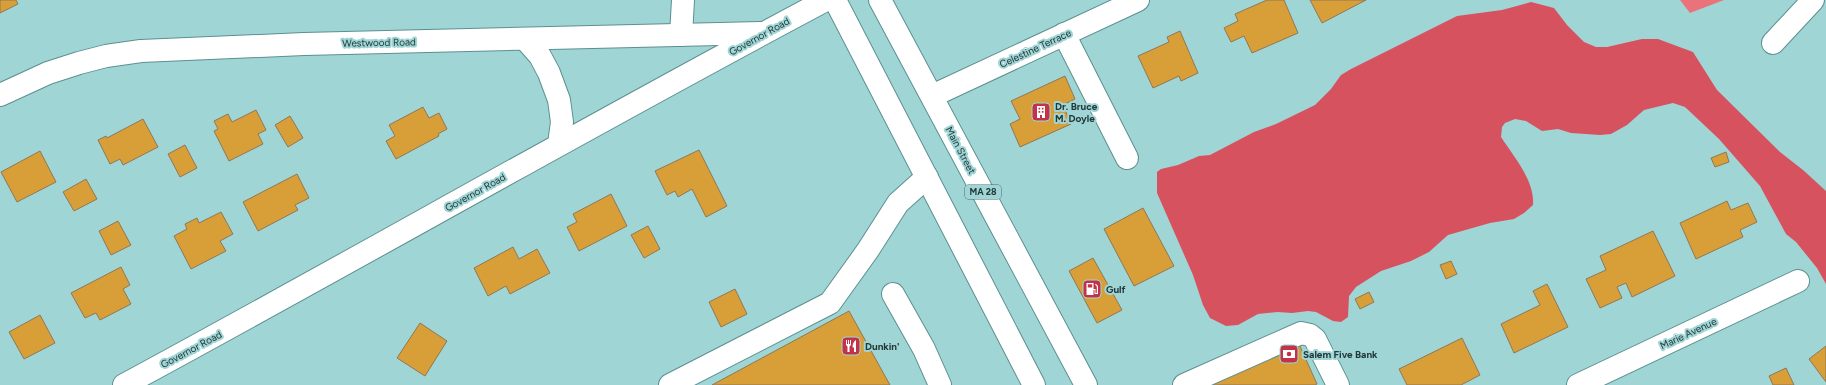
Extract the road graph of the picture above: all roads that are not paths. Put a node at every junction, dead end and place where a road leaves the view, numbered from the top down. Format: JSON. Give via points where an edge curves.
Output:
{"nodes":[{"id":1,"x":683,"y":0,"type":"edge"},
{"id":2,"x":826,"y":0,"type":"edge"},
{"id":3,"x":835,"y":0,"type":"edge"},
{"id":4,"x":880,"y":0,"type":"edge"},
{"id":5,"x":1138,"y":0,"type":"edge"},
{"id":6,"x":1813,"y":0,"type":"edge"},
{"id":7,"x":765,"y":33,"type":"junction"},
{"id":8,"x":1064,"y":34,"type":"junction"},
{"id":9,"x":681,"y":35,"type":"junction"},
{"id":10,"x":525,"y":39,"type":"junction"},
{"id":11,"x":1773,"y":43,"type":"dead end"},
{"id":12,"x":0,"y":95,"type":"edge"},
{"id":13,"x":932,"y":96,"type":"junction"},
{"id":14,"x":559,"y":144,"type":"junction"},
{"id":15,"x":1127,"y":158,"type":"dead end"},
{"id":16,"x":927,"y":177,"type":"junction"},
{"id":17,"x":1798,"y":281,"type":"dead end"},
{"id":18,"x":893,"y":294,"type":"dead end"},
{"id":19,"x":124,"y":385,"type":"edge"},
{"id":20,"x":670,"y":385,"type":"edge"},
{"id":21,"x":940,"y":385,"type":"edge"},
{"id":22,"x":1034,"y":385,"type":"edge"},
{"id":23,"x":1086,"y":385,"type":"edge"},
{"id":24,"x":1184,"y":385,"type":"edge"},
{"id":25,"x":1338,"y":385,"type":"edge"},
{"id":26,"x":1578,"y":385,"type":"edge"}],
"edges":[{"from":1,"to":9,"type":"street"},
{"from":2,"to":7,"type":"street","name":"Governor Road"},
{"from":3,"to":16,"type":"street"},
{"from":4,"to":13,"type":"street","name":"Main Street","number":"MA 28"},
{"from":5,"to":8,"type":"street","name":"Celestine Terrace"},
{"from":6,"to":11,"type":"street"},
{"from":7,"to":9,"type":"street","name":"Westwood Road"},
{"from":7,"to":14,"type":"street","name":"Governor Road"},
{"from":8,"to":13,"type":"street","name":"Celestine Terrace"},
{"from":8,"to":15,"type":"street"},
{"from":9,"to":10,"type":"street","name":"Westwood Road"},
{"from":10,"to":12,"type":"street","name":"Westwood Road","via":[[141,51],[79,63],[48,73]]},
{"from":10,"to":14,"type":"street","via":[[540,56],[559,100],[562,122]]},
{"from":13,"to":23,"type":"street","name":"Main Street","number":"MA 28"},
{"from":14,"to":19,"type":"street","name":"Governor Road","via":[[324,277]]},
{"from":16,"to":20,"type":"street","via":[[898,203],[830,303]]},
{"from":16,"to":22,"type":"street"},
{"from":17,"to":26,"type":"street","name":"Marie Avenue"},
{"from":18,"to":21,"type":"street","via":[[924,349]]},
{"from":24,"to":25,"type":"street","via":[[1295,334],[1304,333],[1315,339]]}]}
